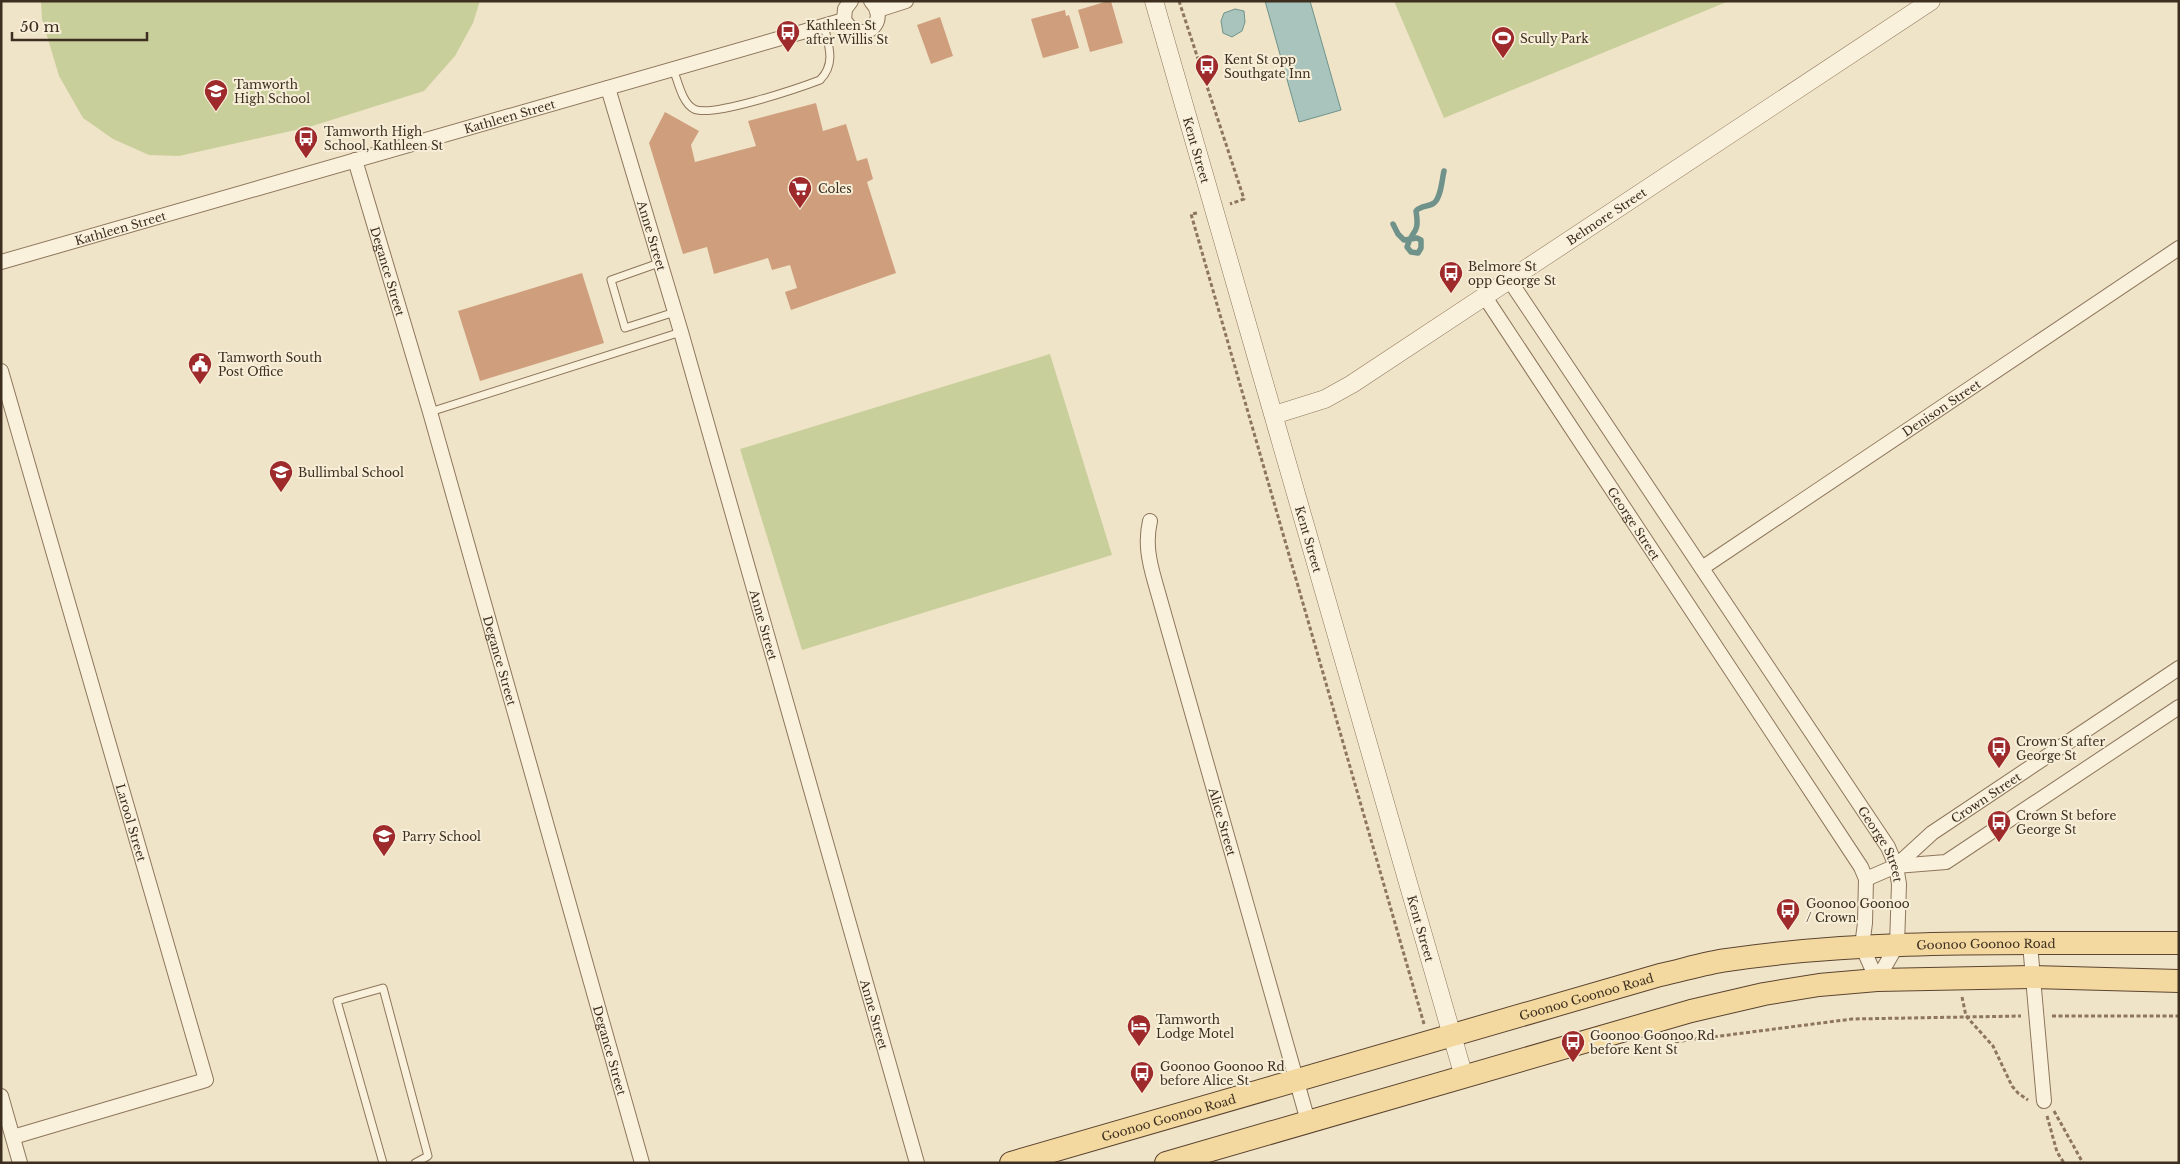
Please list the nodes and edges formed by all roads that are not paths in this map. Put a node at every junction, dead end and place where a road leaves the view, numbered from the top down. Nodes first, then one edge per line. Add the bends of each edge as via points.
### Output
1 (851, 1) edge
2 (906, 1) edge
3 (1154, 1) edge
4 (1931, 1) edge
5 (874, 5) edge
6 (844, 20) junction
7 (824, 26) junction
8 (673, 69) junction
9 (608, 88) junction
10 (355, 160) junction
11 (2179, 248) edge
12 (1, 262) edge
13 (659, 263) junction
14 (1510, 281) junction
15 (1485, 297) junction
16 (675, 312) junction
17 (681, 332) junction
18 (1, 371) edge
19 (430, 412) junction
20 (1274, 415) junction
21 (1150, 521) dead end
22 (1702, 568) junction
23 (2179, 668) edge
24 (2179, 707) edge
25 (1896, 866) junction
26 (1866, 879) junction
27 (2179, 943) edge
28 (2030, 944) junction
29 (1897, 945) junction
30 (1862, 946) junction
31 (2032, 978) junction
32 (1877, 980) junction
33 (2179, 981) edge
34 (1453, 1035) junction
35 (1464, 1077) junction
36 (1296, 1080) junction
37 (1, 1096) edge
38 (2044, 1100) road end
39 (1308, 1121) junction
40 (13, 1137) junction
41 (20, 1163) edge
42 (383, 1163) edge
43 (415, 1163) edge
44 (642, 1163) edge
45 (917, 1163) edge
46 (1011, 1163) edge
47 (1166, 1163) edge

1 - 6 street via 845,9
2 - 5 street
3 - 20 street, Kent Street
4 - 14 street, Belmore Street
5 - 6 street via 878,20 873,29 857,33
6 - 7 street, Kathleen Street
7 - 8 street, Kathleen Street
7 - 8 lane via 830,63 820,80 723,109 702,112 692,108
8 - 9 street, Kathleen Street
9 - 10 street, Kathleen Street
9 - 13 street, Anne Street
10 - 12 street, Kathleen Street
10 - 19 street, Degance Street
11 - 22 street, Denison Street
13 - 16 street, Anne Street
13 - 16 lane via 611,280 625,328
14 - 15 street, Belmore Street
14 - 22 street, George Street
15 - 20 street, Belmore Street via 1338,392
15 - 26 street, George Street via 1854,856
16 - 17 street, Anne Street
17 - 19 lane
17 - 45 street, Anne Street
18 - 40 street, Larool Street via 206,1080
19 - 44 street, Degance Street
20 - 34 street, Kent Street
21 - 36 street, Alice Street via 1147,536 1152,573
22 - 25 street, George Street via 1888,847
23 - 25 street, Crown Street via 1932,833
24 - 25 street, Crown Street via 1946,862
25 - 26 street, Crown Street
25 - 29 street, George Street via 1899,901
26 - 30 street, George Street
27 - 28 main road, Goonoo Goonoo Road
28 - 29 main road, Goonoo Goonoo Road
28 - 31 street
29 - 30 main road, Goonoo Goonoo Road
29 - 32 street, George Street
30 - 32 street
30 - 34 main road, Goonoo Goonoo Road via 1725,960 1660,975
31 - 32 main road
31 - 33 main road
31 - 38 street
32 - 35 main road via 1764,994 1665,1018
34 - 35 street, Kent Street
34 - 36 main road, Goonoo Goonoo Road
35 - 39 main road
36 - 39 street, Alice Street
36 - 46 main road, Goonoo Goonoo Road
37 - 40 street
39 - 47 main road
40 - 41 street
42 - 43 lane via 337,1001 383,988 428,1156

